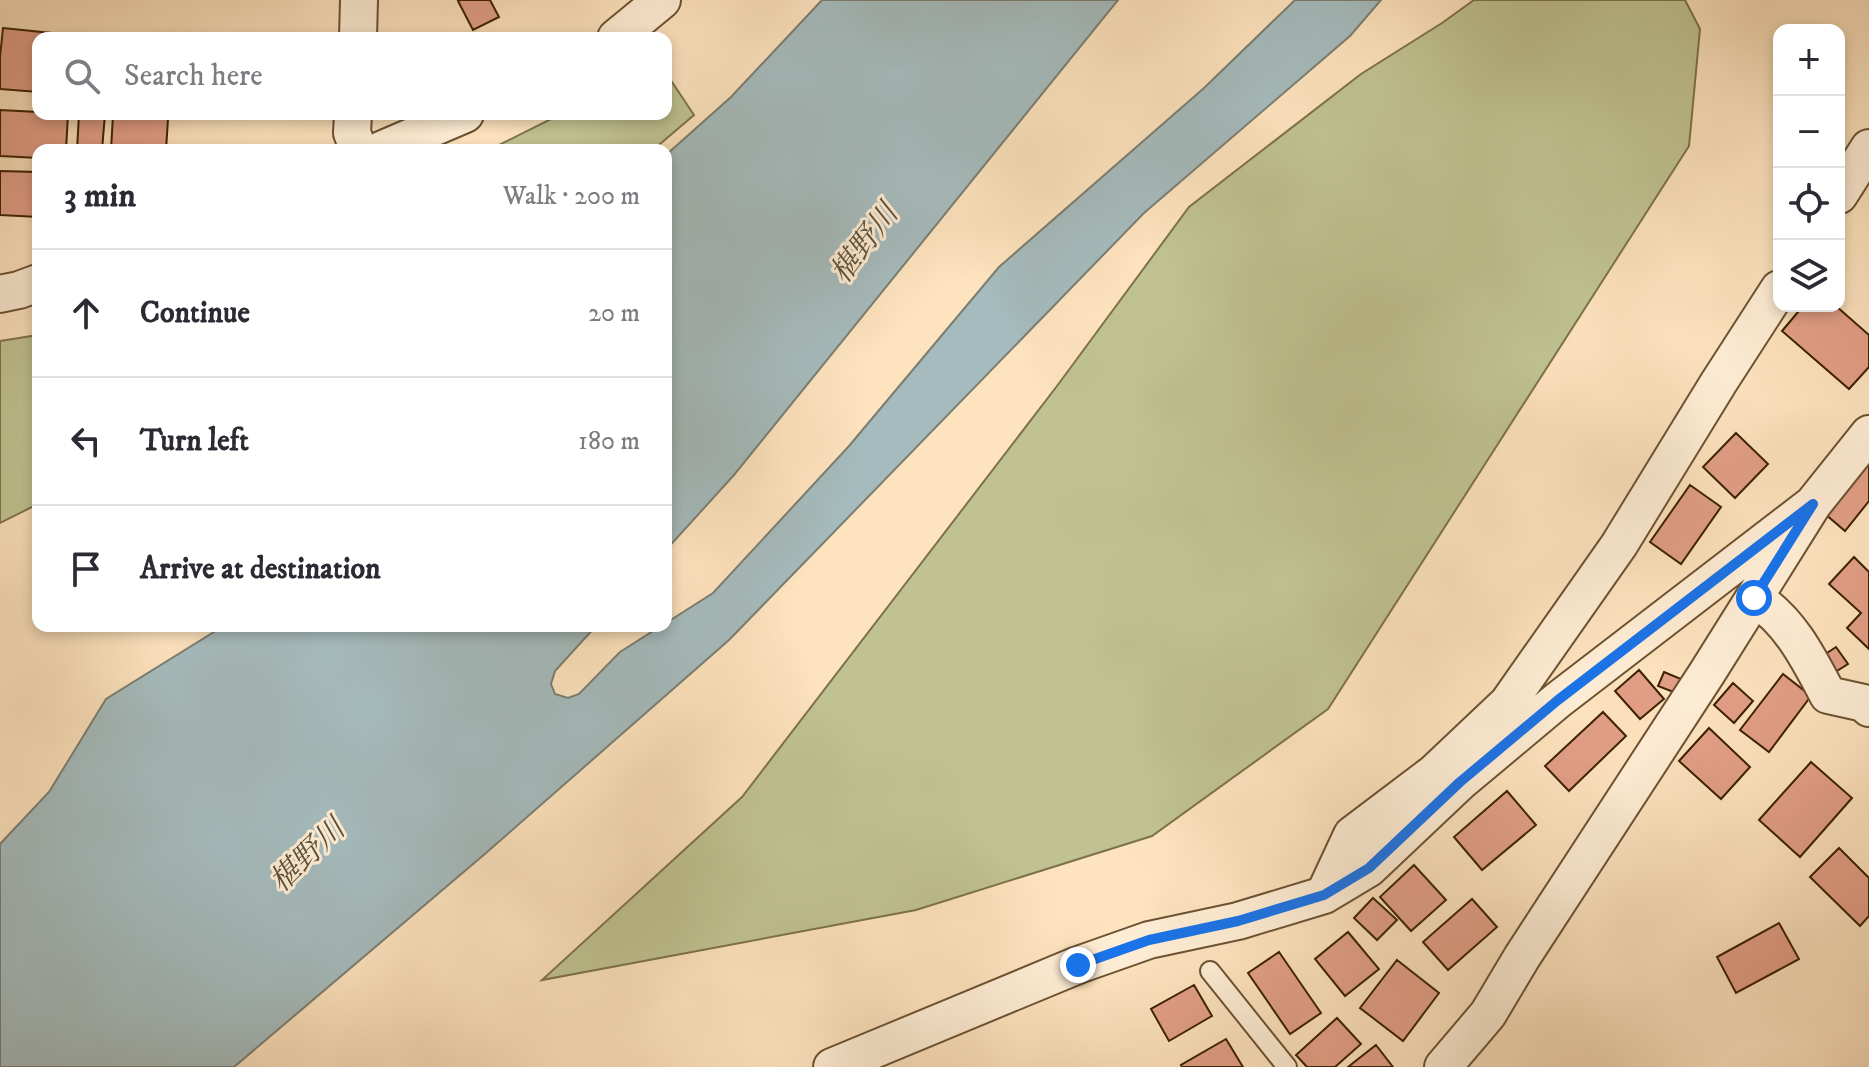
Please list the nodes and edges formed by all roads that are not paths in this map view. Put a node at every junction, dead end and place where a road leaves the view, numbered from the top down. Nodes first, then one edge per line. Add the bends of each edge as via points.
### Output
1 (359, 0) edge
2 (662, 0) edge
3 (358, 32) edge
4 (623, 32) edge
5 (353, 120) edge
6 (451, 120) edge
7 (357, 144) edge
8 (395, 144) edge
9 (1869, 148) edge
10 (1845, 186) edge
11 (32, 285) edge
12 (0, 294) edge
13 (1773, 299) edge
14 (1869, 434) edge
15 (1813, 504) junction
16 (1754, 598) junction
17 (1869, 708) edge
18 (1324, 895) junction
19 (1210, 971) dead end
20 (832, 1067) edge
21 (1287, 1067) edge
22 (1443, 1067) edge

1 - 3 street
2 - 4 street
5 - 7 street
6 - 8 street
9 - 10 street
11 - 12 street
13 - 18 street via 1619,545 1508,703 1434,773 1352,835
14 - 15 street
15 - 16 street
15 - 18 street via 1558,700 1369,868
16 - 17 street via 1781,619 1828,695
16 - 22 street via 1488,1014
18 - 20 street via 1149,940
19 - 21 lane

